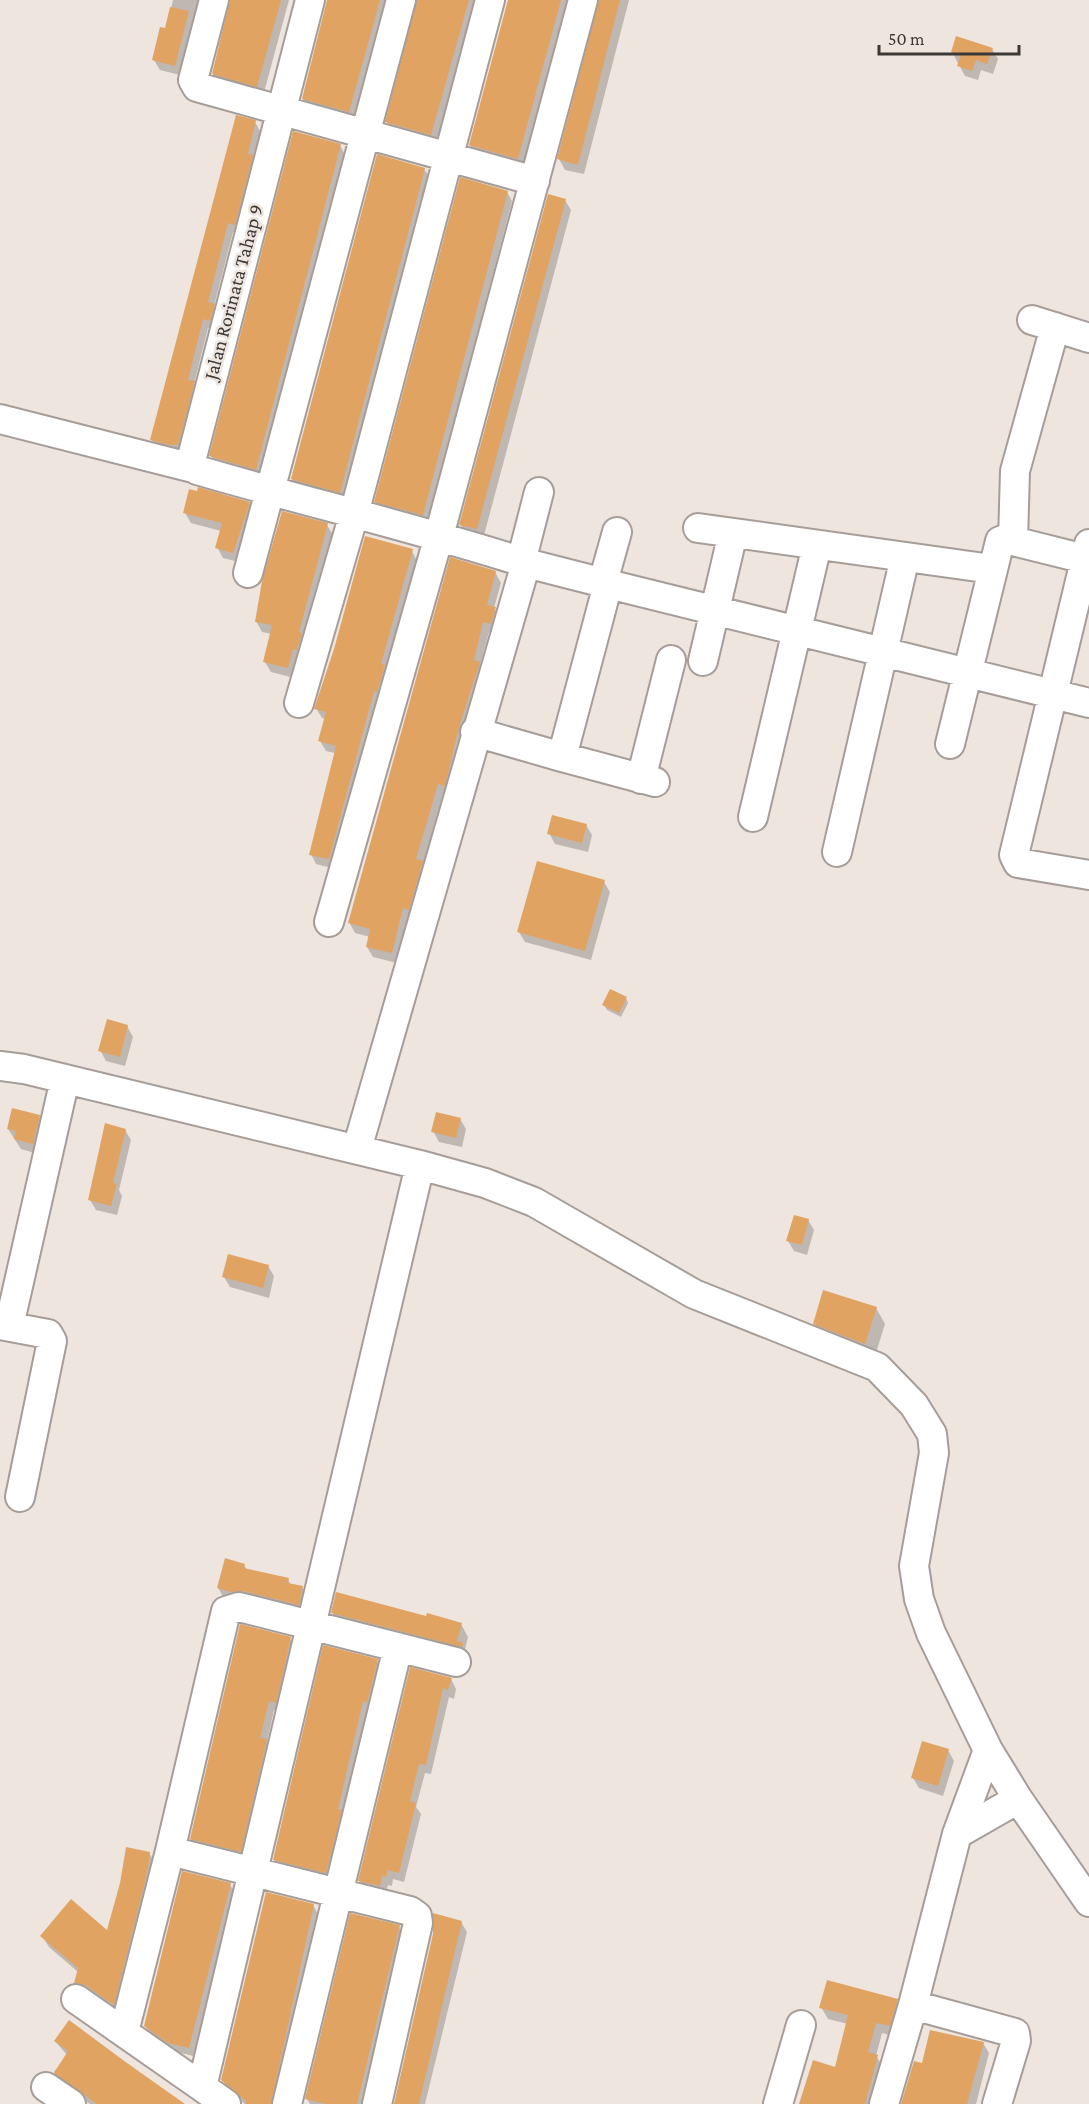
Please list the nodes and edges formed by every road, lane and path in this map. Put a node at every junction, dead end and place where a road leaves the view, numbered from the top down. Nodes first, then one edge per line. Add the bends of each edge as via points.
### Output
1 (214, 0) edge
2 (310, 0) edge
3 (401, 0) edge
4 (490, 0) edge
5 (583, 0) edge
6 (281, 110) junction
7 (364, 134) junction
8 (446, 156) junction
9 (535, 181) junction
10 (1089, 338) edge
11 (0, 420) edge
12 (195, 469) junction
13 (271, 492) junction
14 (539, 492) dead end
15 (354, 514) junction
16 (698, 528) dead end
17 (616, 532) dead end
18 (733, 533) junction
19 (439, 536) junction
20 (1013, 541) junction
21 (817, 544) junction
22 (1087, 552) edge
23 (905, 557) junction
24 (523, 562) junction
25 (992, 569) junction
26 (248, 573) dead end
27 (605, 583) junction
28 (715, 610) junction
29 (797, 631) junction
30 (882, 652) junction
31 (671, 660) dead end
32 (703, 661) dead end
33 (967, 674) junction
34 (1052, 694) junction
35 (299, 703) dead end
36 (1089, 703) edge
37 (475, 732) junction
38 (950, 744) dead end
39 (562, 758) junction
40 (753, 817) dead end
41 (837, 852) dead end
42 (1089, 875) edge
43 (329, 922) dead end
44 (0, 1066) edge
45 (65, 1079) junction
46 (357, 1149) junction
47 (420, 1165) junction
48 (5, 1326) edge
49 (20, 1497) dead end
50 (311, 1626) junction
51 (398, 1647) junction
52 (456, 1662) dead end
53 (988, 1750) junction
54 (1018, 1799) junction
55 (957, 1834) junction
56 (170, 1851) junction
57 (254, 1873) junction
58 (339, 1892) junction
59 (1089, 1902) edge
60 (76, 1999) dead end
61 (914, 2005) junction
62 (801, 2025) dead end
63 (124, 2032) junction
64 (46, 2087) dead end
65 (202, 2087) junction
66 (71, 2104) edge
67 (226, 2104) edge
68 (287, 2104) edge
69 (377, 2104) edge
70 (778, 2104) edge
71 (884, 2104) edge
72 (997, 2104) edge

1 - 6 street via 194,85
2 - 6 street, Jalan Rorinata Tahap 9
3 - 7 street
4 - 8 street
5 - 9 street
6 - 7 street
6 - 12 street, Jalan Rorinata Tahap 9 via 190,459
7 - 8 street
7 - 13 street
8 - 9 street
8 - 15 street
9 - 19 street
10 - 20 street via 1044,323 1015,471
11 - 12 street
12 - 13 street
13 - 15 street
13 - 26 street
14 - 24 street
15 - 19 street
15 - 35 street
16 - 18 street
17 - 27 street
18 - 21 street
18 - 28 street
19 - 24 street
19 - 43 street
20 - 22 street
20 - 25 street via 1000,541
21 - 23 street
21 - 29 street
22 - 34 street
23 - 25 street
23 - 30 street
24 - 27 street
24 - 37 street
25 - 33 street
27 - 28 street
27 - 39 street
28 - 29 street
28 - 32 street
29 - 30 street
29 - 40 street
30 - 33 street
30 - 41 street
31 - 39 street via 648,781
33 - 34 street
33 - 38 street
34 - 36 street
34 - 42 street via 1015,860
37 - 39 street
37 - 46 street
44 - 45 street
45 - 46 street
45 - 48 street
46 - 47 street
47 - 50 street
47 - 53 street via 534,1202 694,1294 877,1367 885,1375 914,1405 932,1434 934,1453 914,1566 919,1599 931,1633
48 - 49 street via 48,1334 52,1341
50 - 51 street
50 - 56 street via 239,1606 226,1611
50 - 57 street
51 - 52 street
51 - 58 street
53 - 54 street
53 - 55 street
54 - 55 street
54 - 59 street
55 - 61 street
56 - 57 street
56 - 63 street
57 - 58 street
57 - 65 street
58 - 68 street
58 - 69 street via 417,1916
60 - 63 street
61 - 71 street
61 - 72 street via 1014,2033 1016,2041
62 - 70 street
63 - 65 street
64 - 66 street
65 - 67 street

